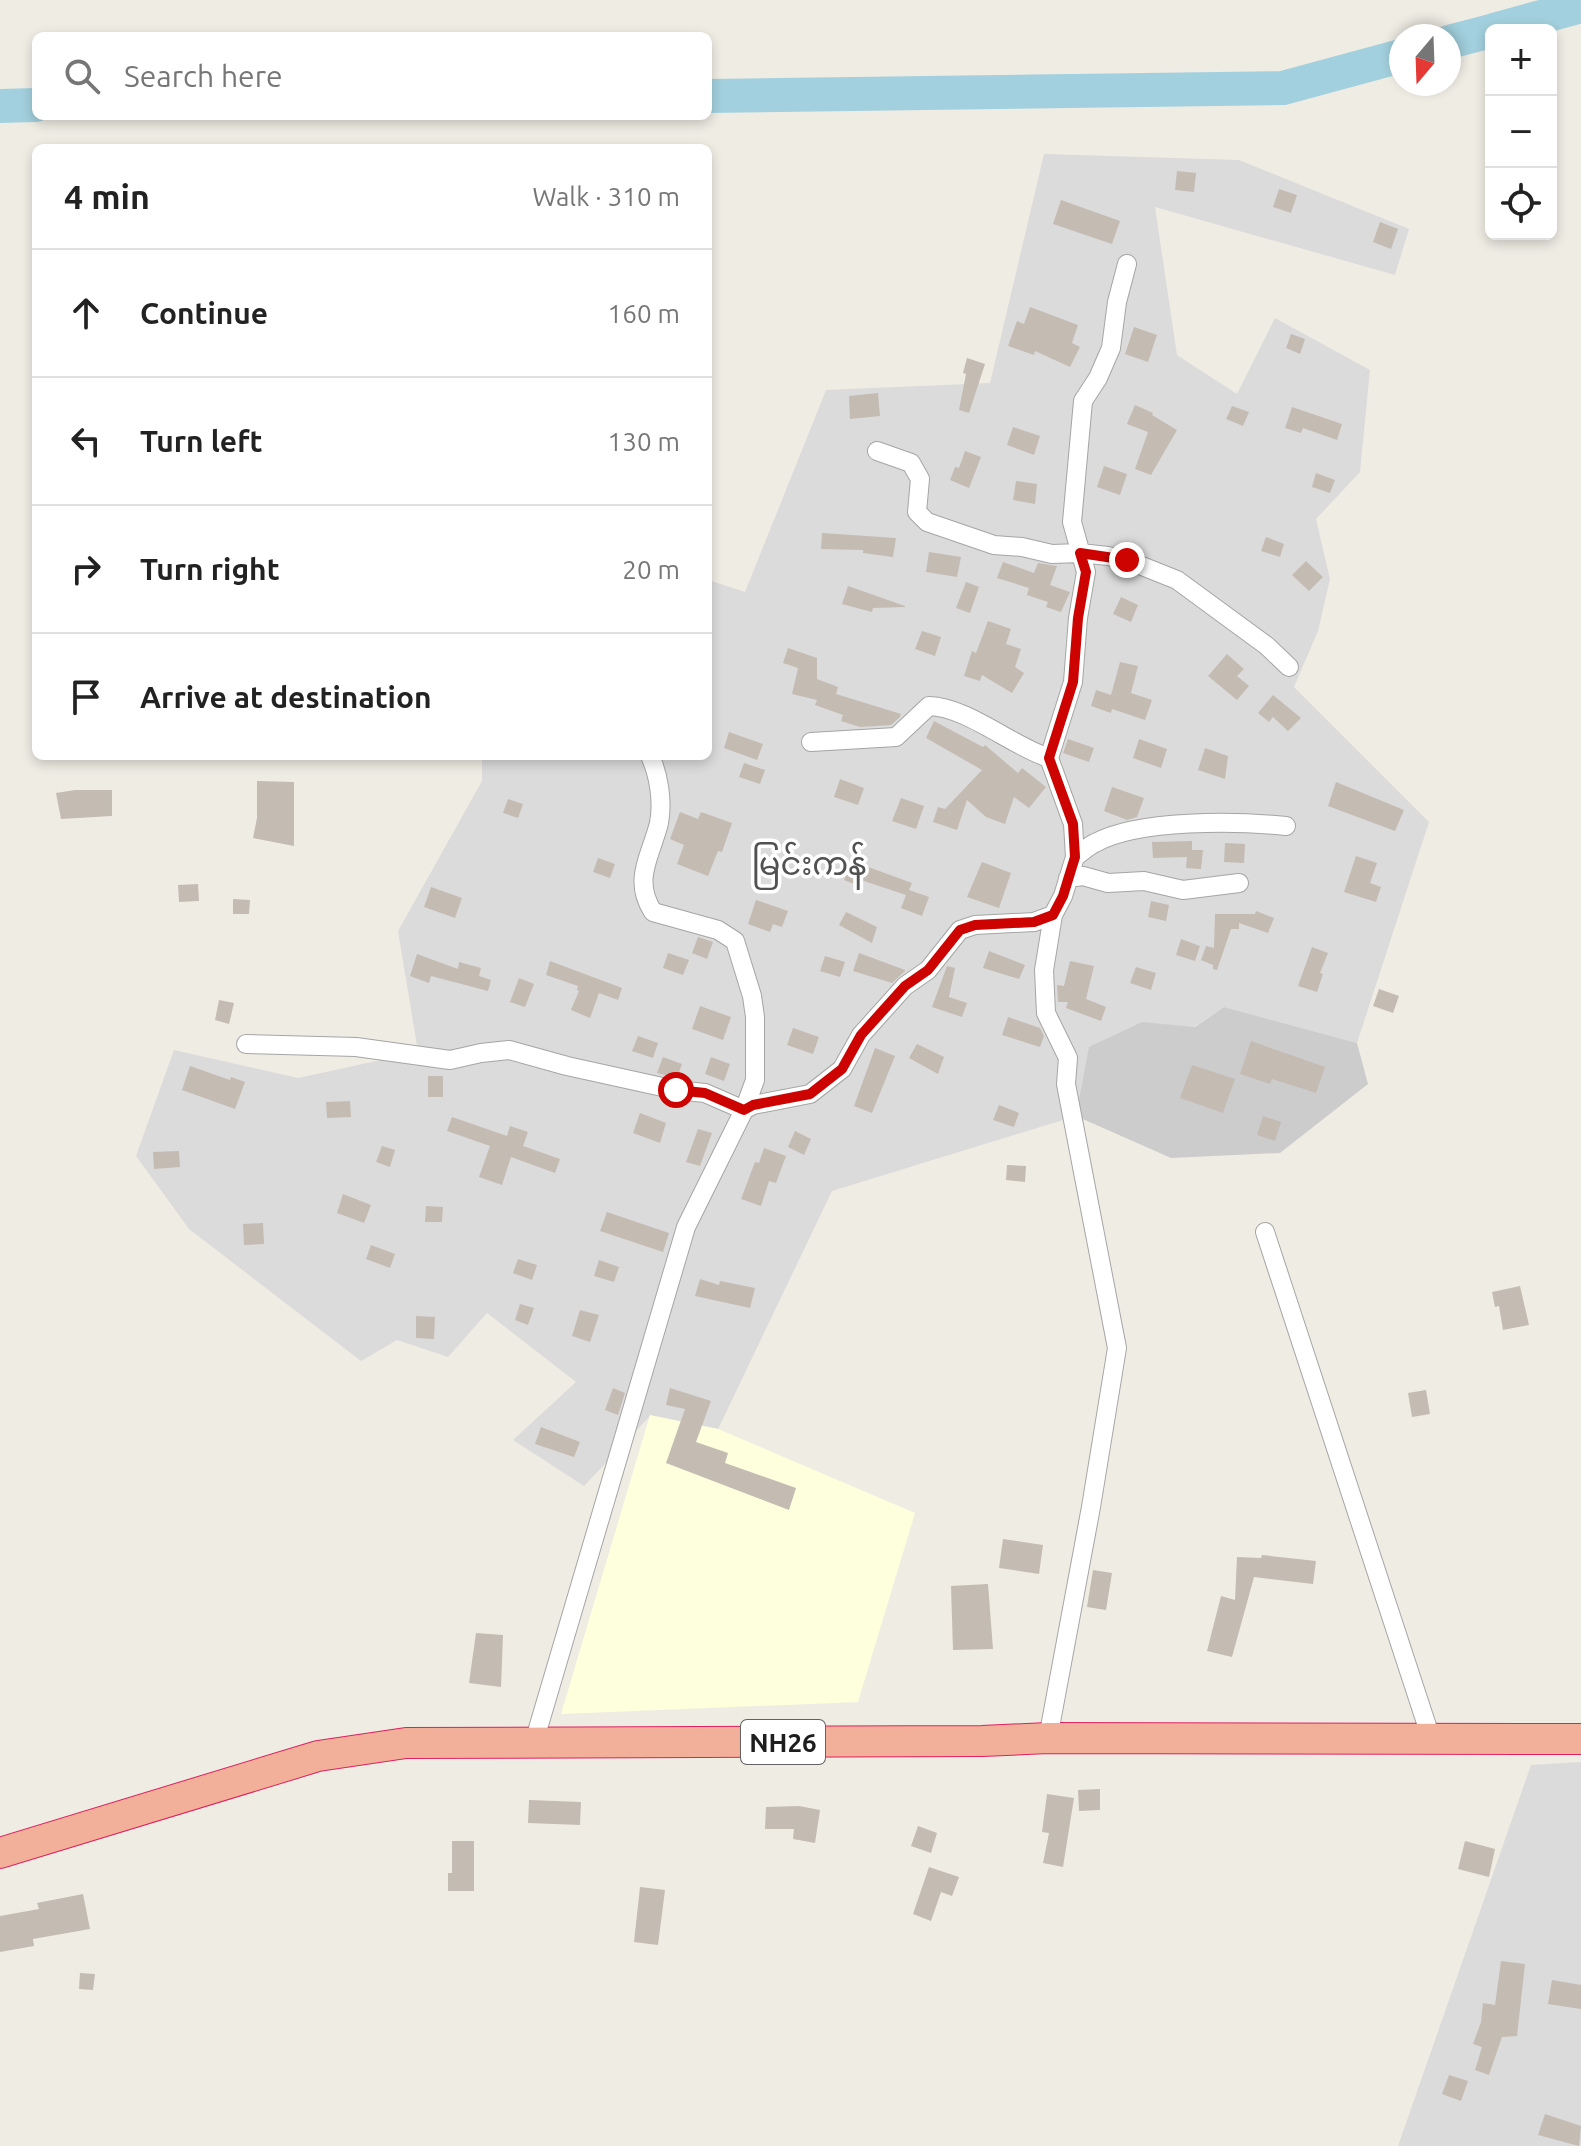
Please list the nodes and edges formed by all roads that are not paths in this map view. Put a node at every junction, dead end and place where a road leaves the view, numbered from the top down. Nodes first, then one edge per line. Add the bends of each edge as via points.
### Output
1 (1127, 264) dead end
2 (877, 451) dead end
3 (1080, 553) junction
4 (1289, 667) dead end
5 (811, 742) dead end
6 (1049, 758) junction
7 (652, 760) edge
8 (1286, 826) dead end
9 (1075, 857) junction
10 (1068, 878) junction
11 (1239, 883) dead end
12 (1053, 915) junction
13 (246, 1044) dead end
14 (744, 1110) junction
15 (1265, 1232) dead end
16 (1048, 1738) junction
17 (1431, 1738) junction
18 (1581, 1739) edge
19 (534, 1742) junction
20 (0, 1853) edge

1 - 3 street via 1111,348 1083,401 1072,522
2 - 3 street via 911,463 920,479 917,512 927,522 994,545
3 - 4 street via 1127,560 1177,580
3 - 6 street via 1086,572 1073,682
5 - 6 street via 896,737 929,706 945,706
6 - 9 street via 1073,824
7 - 14 street via 658,775 659,821 643,871 644,897 653,912 718,930 735,941 755,1017 755,1080
8 - 9 street via 1145,828 1095,843
9 - 10 street
10 - 11 street via 1144,881 1183,890
10 - 12 street
12 - 14 street via 960,930 928,970 905,986 861,1035 842,1069 810,1094
12 - 16 street via 1044,970 1046,1013 1068,1058 1066,1084 1117,1348
13 - 14 street via 356,1047 450,1060 509,1050 705,1093
14 - 19 street via 686,1227
15 - 17 street
16 - 17 highway, NH26
16 - 19 highway, NH26
17 - 18 highway, NH26
19 - 20 highway, NH26 via 406,1743 318,1756

